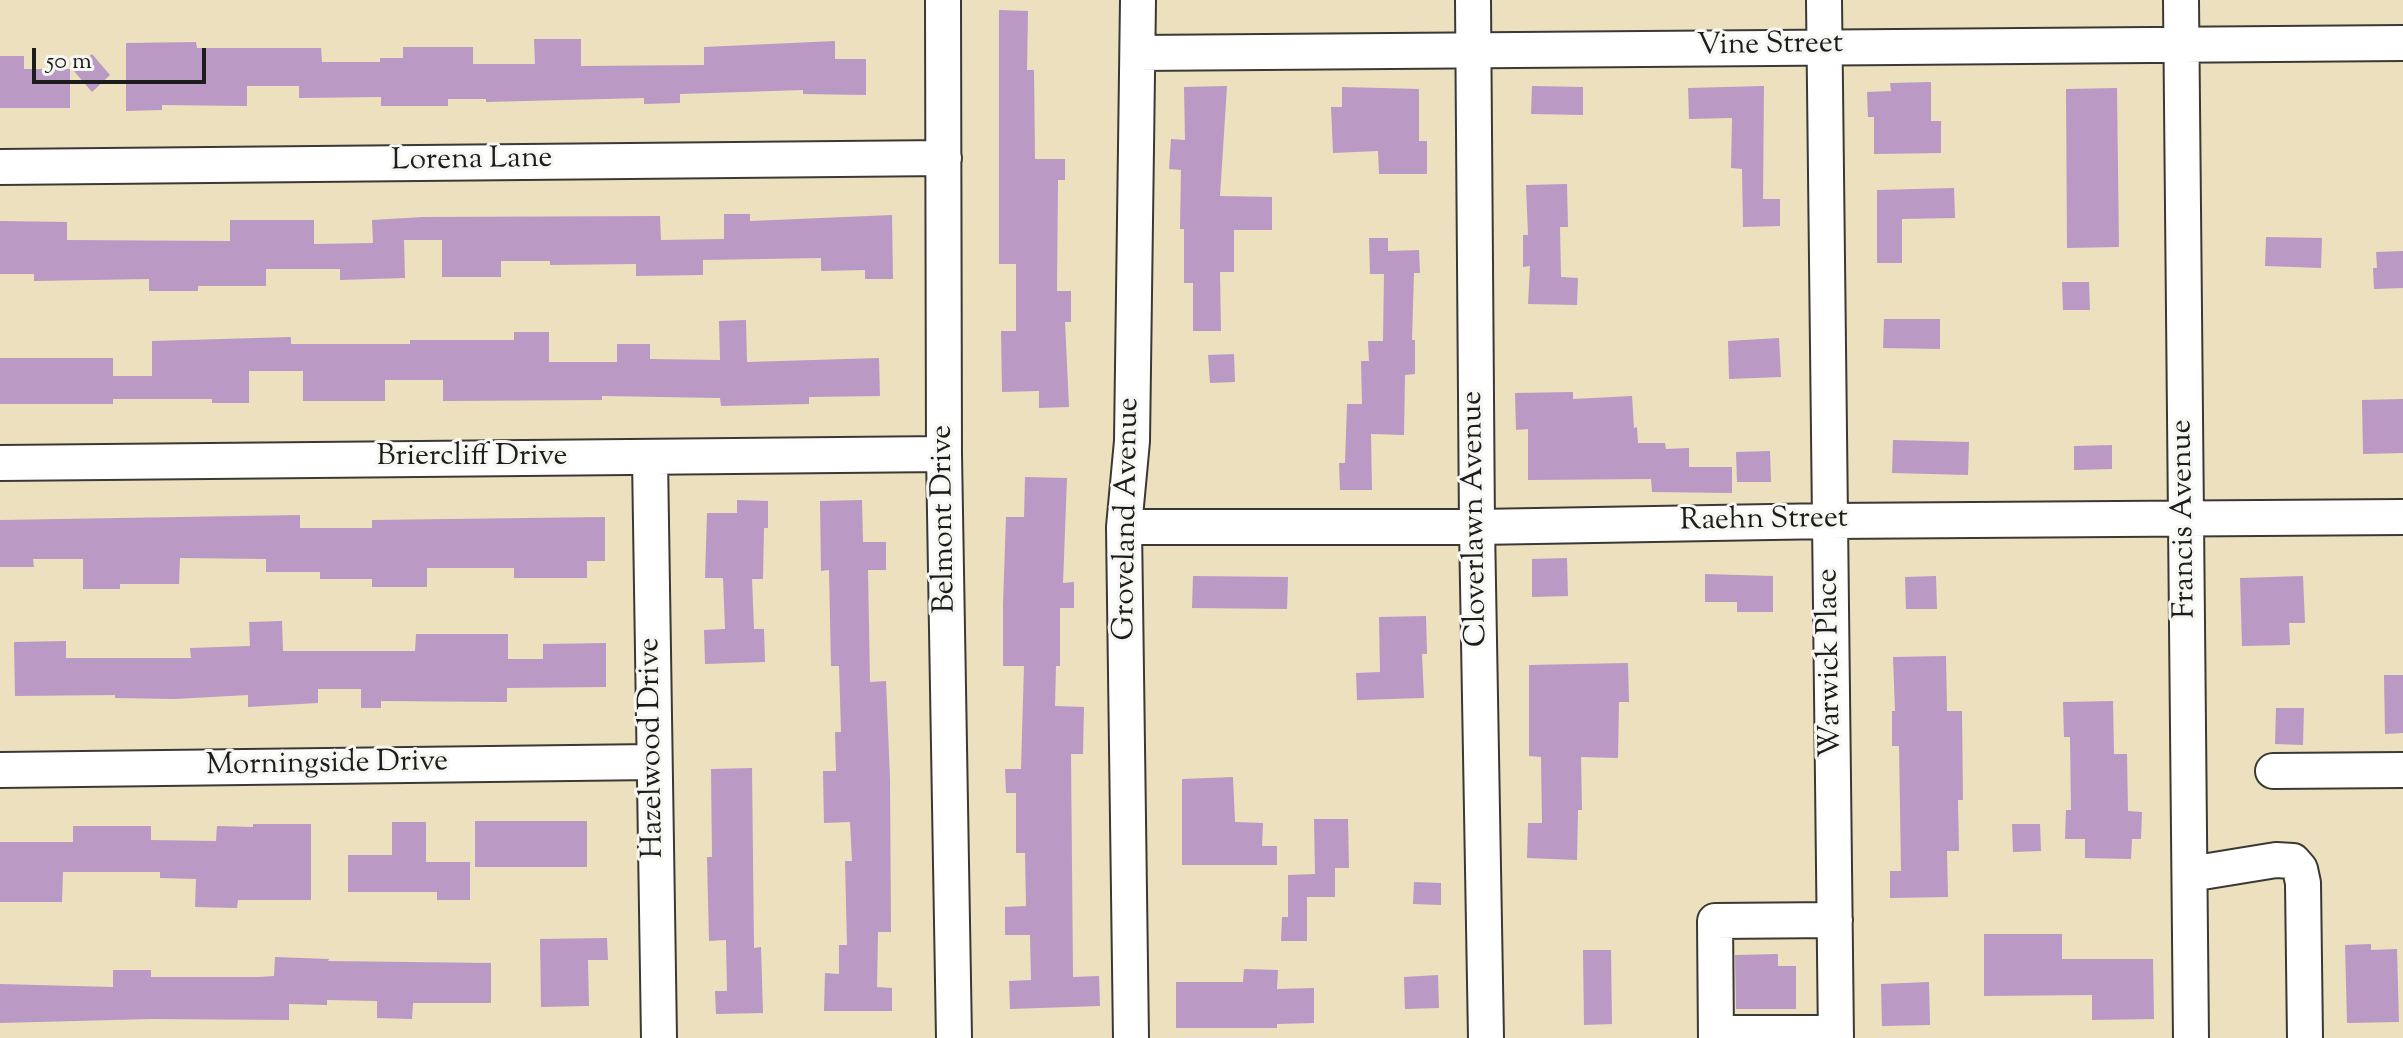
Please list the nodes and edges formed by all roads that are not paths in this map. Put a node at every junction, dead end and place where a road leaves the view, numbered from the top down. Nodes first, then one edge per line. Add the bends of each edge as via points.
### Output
1 (943, 0) edge
2 (1138, 0) edge
3 (1473, 0) edge
4 (1824, 0) edge
5 (2181, 0) edge
6 (2182, 43) junction
7 (2403, 43) edge
8 (1824, 46) junction
9 (1473, 50) junction
10 (1138, 53) junction
11 (944, 158) junction
12 (0, 167) edge
13 (944, 454) junction
14 (650, 458) junction
15 (0, 463) edge
16 (2403, 517) edge
17 (2186, 519) junction
18 (1830, 521) junction
19 (1124, 527) junction
20 (1477, 527) junction
21 (653, 762) junction
22 (0, 770) edge
23 (2403, 770) edge
24 (2273, 771) dead end
25 (2190, 874) junction
26 (1835, 920) junction
27 (1836, 1035) edge
28 (1716, 1036) edge
29 (659, 1038) edge
30 (954, 1038) edge
31 (1131, 1038) edge
32 (1486, 1038) edge
33 (2191, 1038) edge
34 (2305, 1038) edge

1 - 11 street, Belmont Drive
2 - 10 street, Groveland Avenue
3 - 9 street, Cloverlawn Avenue
4 - 8 street, Warwick Place
5 - 6 street, Francis Avenue
6 - 7 street, Vine Street
6 - 8 street, Vine Street
6 - 17 street, Francis Avenue
8 - 9 street, Vine Street
8 - 18 street, Warwick Place
9 - 10 street, Vine Street
9 - 20 street, Cloverlawn Avenue
10 - 19 street, Groveland Avenue via 1132,441
11 - 12 street, Lorena Lane
11 - 13 street, Belmont Drive
13 - 14 street, Briercliff Drive
13 - 30 street, Belmont Drive
14 - 15 street, Briercliff Drive
14 - 21 street, Hazelwood Drive
16 - 17 street, Raehn Street
17 - 18 street, Raehn Street
17 - 25 street, Francis Avenue
18 - 20 street, Raehn Street
18 - 26 street, Warwick Place
19 - 20 street, Raehn Street
19 - 31 street, Groveland Avenue
20 - 32 street, Cloverlawn Avenue
21 - 22 street, Morningside Drive
21 - 29 street, Hazelwood Drive
23 - 24 street
25 - 33 street, Francis Avenue
25 - 34 street via 2276,860 2293,861 2300,869
26 - 27 street, Warwick Place
26 - 28 street via 1715,921
27 - 28 street

